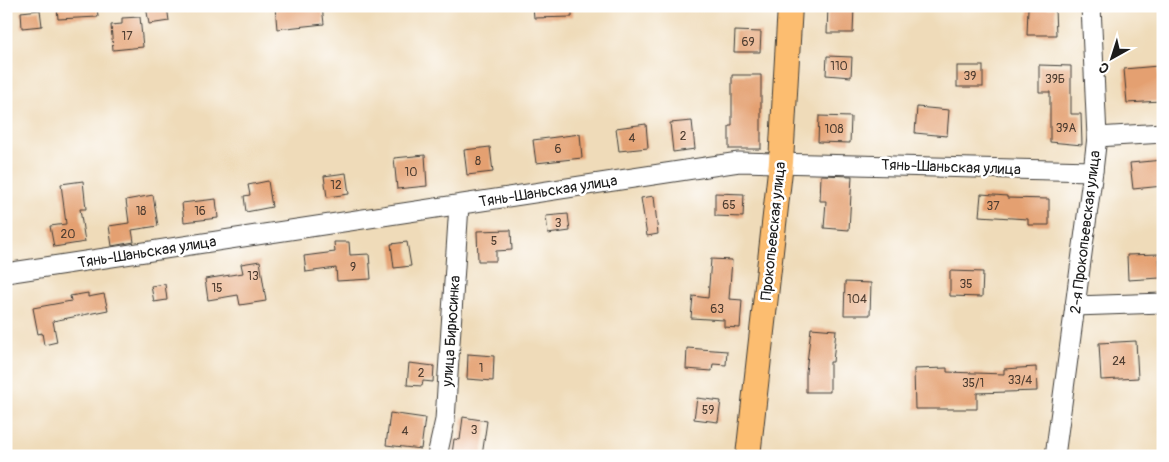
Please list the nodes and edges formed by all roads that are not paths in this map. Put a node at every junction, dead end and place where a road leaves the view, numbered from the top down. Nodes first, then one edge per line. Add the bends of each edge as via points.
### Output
1 (790, 6) edge
2 (1091, 6) edge
3 (1163, 133) edge
4 (1097, 137) junction
5 (781, 162) junction
6 (1094, 171) junction
7 (459, 205) junction
8 (6, 273) edge
9 (1163, 303) edge
10 (1075, 306) junction
11 (437, 456) edge
12 (748, 456) edge
13 (1055, 456) edge

1 - 5 main road, Прокопьевская улица
2 - 4 street, 2-я Прокопьевская улица
3 - 4 street
4 - 6 street, 2-я Прокопьевская улица
5 - 6 street, Тянь-Шаньская улица
5 - 7 street, Тянь-Шаньская улица via 739,162
5 - 12 main road, Прокопьевская улица
6 - 10 street, 2-я Прокопьевская улица
7 - 8 street, Тянь-Шаньская улица
7 - 11 street, улица Бирюсинка via 445,420
9 - 10 street
10 - 13 street, 2-я Прокопьевская улица

